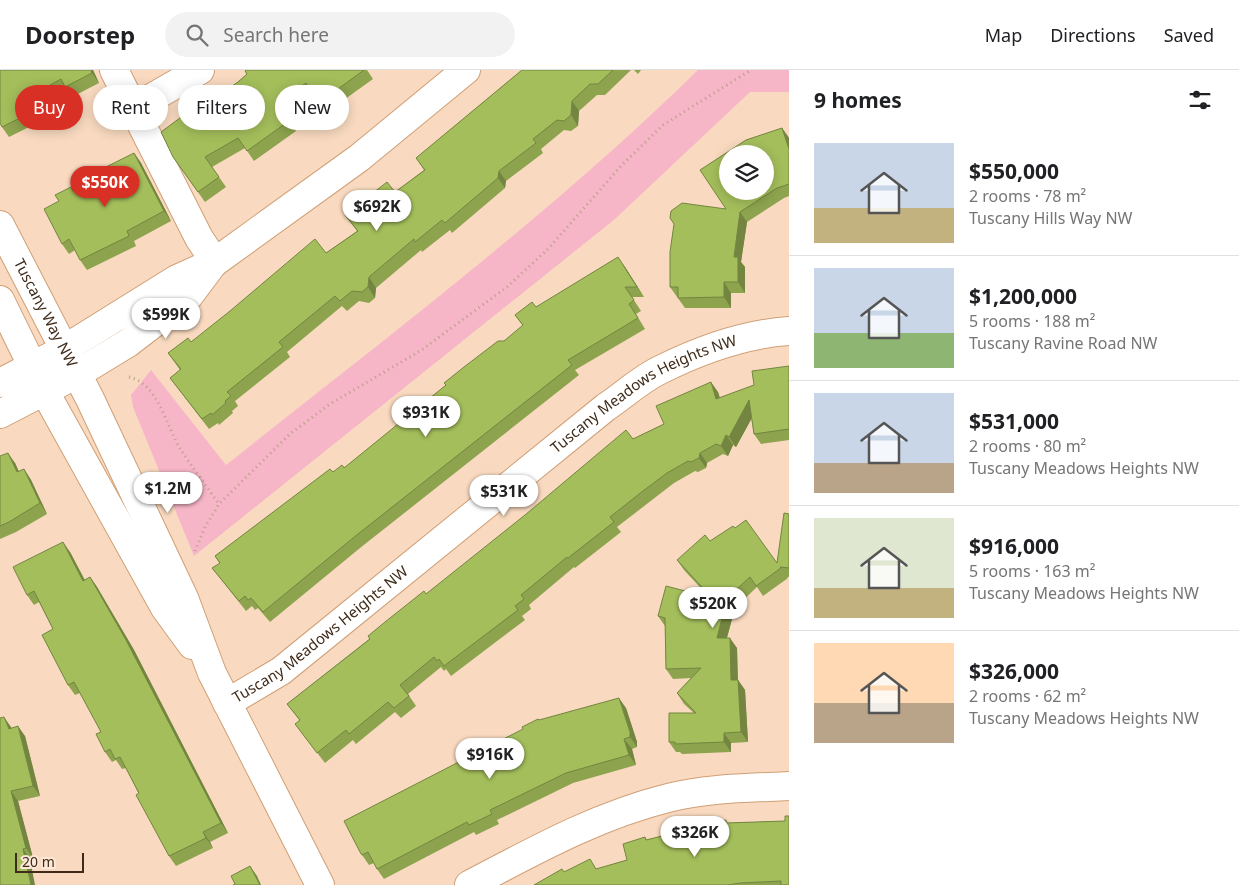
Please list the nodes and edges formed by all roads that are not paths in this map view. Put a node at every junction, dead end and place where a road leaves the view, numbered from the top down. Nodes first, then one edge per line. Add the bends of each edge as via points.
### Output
1 (114, 70) edge
2 (200, 70) edge
3 (466, 70) edge
4 (122, 85) edge
5 (168, 88) edge
6 (145, 130) edge
7 (0, 225) edge
8 (215, 262) junction
9 (0, 300) edge
10 (789, 330) edge
11 (63, 350) junction
12 (33, 366) junction
13 (77, 374) junction
14 (0, 383) edge
15 (45, 392) junction
16 (0, 414) edge
17 (212, 673) junction
18 (227, 703) junction
19 (789, 786) edge
20 (320, 885) edge
21 (469, 885) edge

1 - 4 street
2 - 5 street
3 - 8 street via 359,158
6 - 8 street via 199,238
7 - 11 street, Tuscany Way NW
8 - 11 street via 177,279
8 - 13 street via 188,297 128,343
9 - 12 street
10 - 18 street, Tuscany Meadows Heights NW via 762,333 724,344 659,371 606,407 281,671
11 - 12 street
11 - 13 street, Tuscany Way NW
12 - 14 street
12 - 15 street
13 - 15 street
13 - 17 street, Tuscany Way NW via 184,598
15 - 16 street
15 - 17 street via 165,608
17 - 18 street
18 - 20 street
19 - 21 street via 715,790 670,797 628,809 580,827

